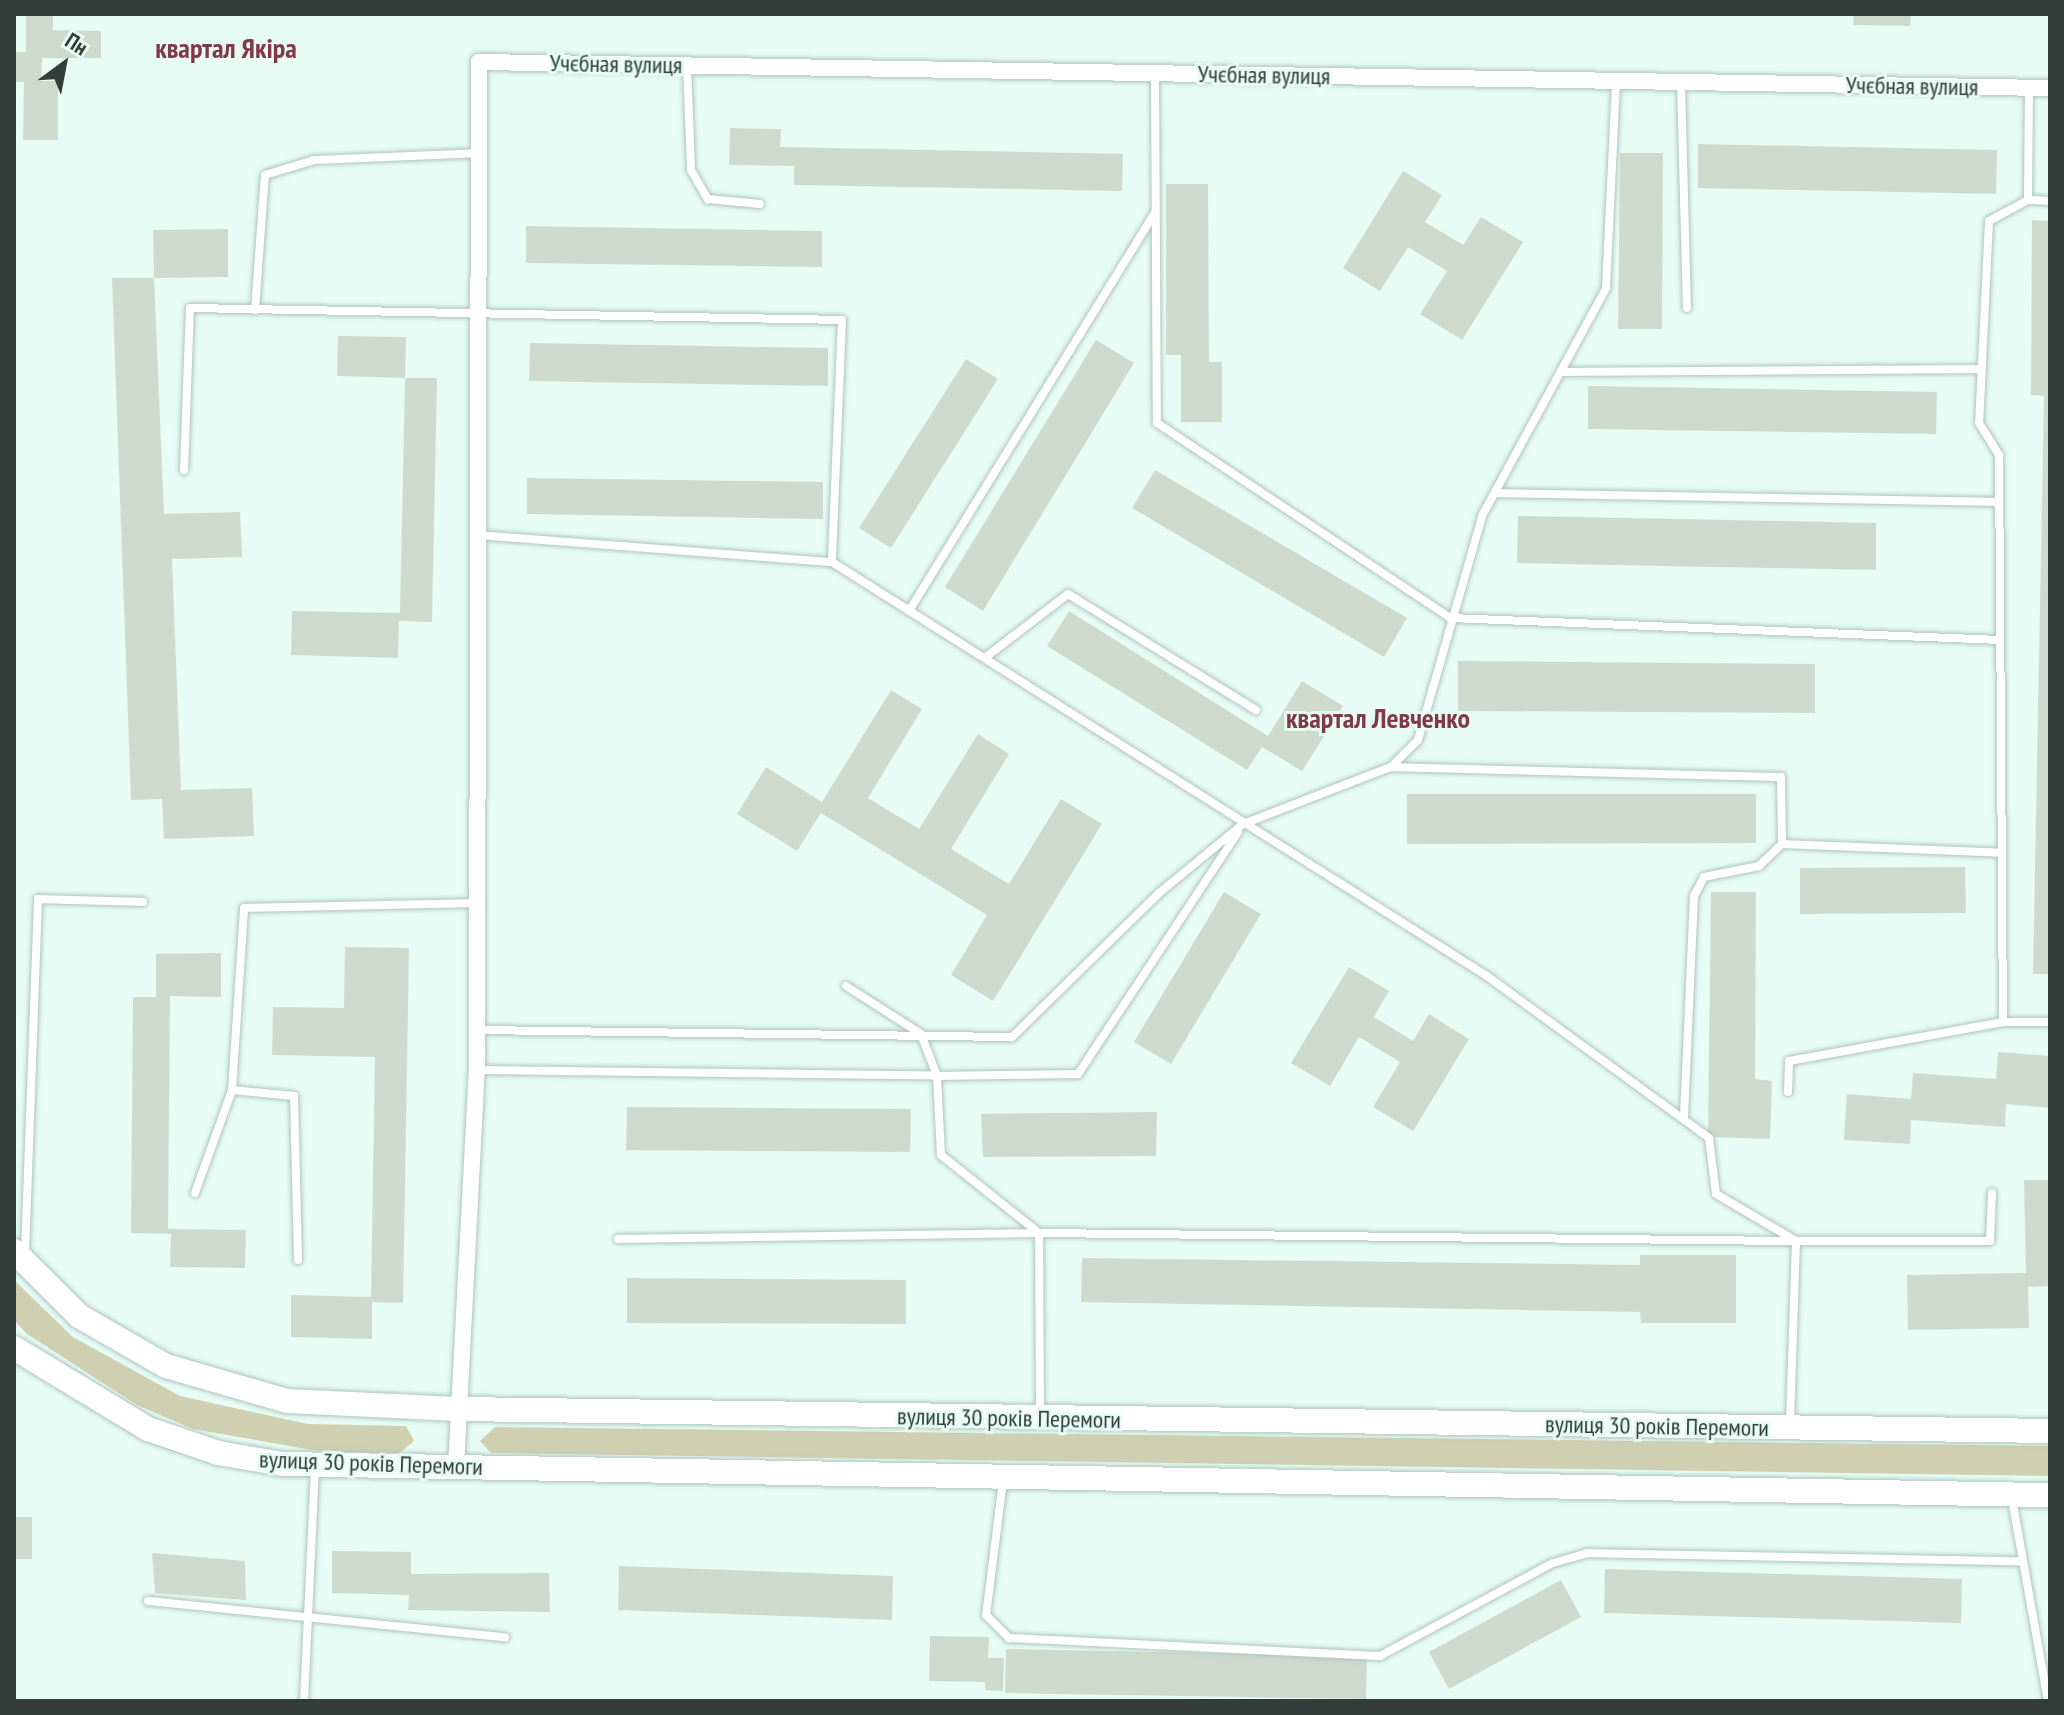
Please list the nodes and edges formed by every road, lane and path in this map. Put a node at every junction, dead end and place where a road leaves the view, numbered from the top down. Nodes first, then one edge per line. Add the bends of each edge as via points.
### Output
1 (687, 65) junction
2 (1155, 73) junction
3 (1616, 81) junction
4 (1681, 82) junction
5 (2029, 88) junction
6 (2050, 88) edge
7 (478, 153) junction
8 (2028, 200) junction
9 (2050, 201) edge
10 (760, 204) dead end
11 (1155, 211) junction
12 (1687, 308) dead end
13 (255, 310) junction
14 (478, 318) junction
15 (1982, 369) junction
16 (1561, 372) junction
17 (184, 470) dead end
18 (1495, 493) junction
19 (1999, 502) junction
20 (477, 535) junction
21 (832, 562) junction
22 (909, 611) junction
23 (1450, 618) junction
24 (2000, 640) junction
25 (986, 657) junction
26 (1256, 710) dead end
27 (1391, 767) junction
28 (1243, 824) junction
29 (1782, 844) junction
30 (2002, 853) junction
31 (143, 902) dead end
32 (476, 903) junction
33 (846, 986) dead end
34 (2003, 1022) junction
35 (2050, 1022) edge
36 (475, 1030) junction
37 (921, 1034) junction
38 (477, 1070) junction
39 (937, 1076) junction
40 (232, 1090) junction
41 (1788, 1092) dead end
42 (1684, 1116) junction
43 (195, 1193) dead end
44 (1992, 1193) dead end
45 (1039, 1233) junction
46 (618, 1239) dead end
47 (1796, 1241) junction
48 (20, 1259) edge
49 (298, 1260) dead end
50 (14, 1348) edge
51 (458, 1409) junction
52 (1040, 1419) junction
53 (1790, 1427) junction
54 (2050, 1431) edge
55 (315, 1464) junction
56 (456, 1467) junction
57 (1004, 1476) junction
58 (2011, 1494) junction
59 (2050, 1495) edge
60 (2023, 1561) junction
61 (148, 1601) dead end
62 (313, 1616) junction
63 (505, 1637) dead end
64 (304, 1701) edge
65 (2048, 1701) edge

1 - 2 street, Учєбная вулиця
1 - 7 street, Учєбная вулиця via 479,62
1 - 10 lane via 691,170 708,199
2 - 3 street, Учєбная вулиця
2 - 11 lane
3 - 4 street, Учєбная вулиця
3 - 16 lane via 1606,288
4 - 5 street, Учєбная вулиця
4 - 12 lane
5 - 6 street, Учєбная вулиця
5 - 8 lane
7 - 13 lane via 314,160 265,175
7 - 14 street
8 - 9 lane
8 - 15 lane via 1989,221
11 - 22 lane
11 - 23 lane via 1157,423
13 - 14 lane
13 - 17 lane via 190,308
14 - 20 street
14 - 21 lane via 842,320
15 - 16 lane
15 - 19 lane via 1979,423 1999,455
16 - 18 lane
18 - 19 lane
18 - 23 lane
19 - 24 lane
20 - 21 lane
20 - 32 street
21 - 22 lane
22 - 25 lane
23 - 24 lane
23 - 27 lane via 1418,740
24 - 30 lane
25 - 26 lane via 1068,594
25 - 28 lane
27 - 28 lane
27 - 29 lane via 1781,777
28 - 37 lane via 1159,893 1012,1037
28 - 39 lane via 1078,1074
28 - 42 lane via 1487,976
29 - 30 lane
29 - 42 lane via 1759,866 1704,877 1694,896
30 - 34 lane
31 - 48 lane via 38,899
32 - 36 street
32 - 40 lane via 244,908
33 - 37 lane
34 - 35 lane
34 - 41 lane via 1789,1061
36 - 37 lane
36 - 38 street
37 - 39 lane
38 - 39 lane
38 - 51 street
39 - 45 lane via 941,1155
40 - 43 lane
40 - 49 lane via 294,1096
42 - 47 lane via 1709,1138 1716,1194
44 - 47 lane via 1990,1241
45 - 46 lane
45 - 47 lane
45 - 52 lane
47 - 53 lane
48 - 51 street, вулиця 30 років Перемоги via 79,1316 166,1366 224,1388 287,1401
50 - 55 street, вулиця 30 років Перемоги via 148,1429 218,1453
51 - 52 street, вулиця 30 років Перемоги
51 - 56 street
52 - 53 street, вулиця 30 років Перемоги
53 - 54 street, вулиця 30 років Перемоги
55 - 56 street, вулиця 30 років Перемоги
55 - 62 lane
56 - 57 street, вулиця 30 років Перемоги
57 - 58 street, вулиця 30 років Перемоги
57 - 60 lane via 986,1615 1009,1638 1380,1656 1553,1563 1587,1553
58 - 59 street, вулиця 30 років Перемоги
58 - 60 lane
60 - 65 lane
61 - 62 lane
62 - 63 lane
62 - 64 lane

